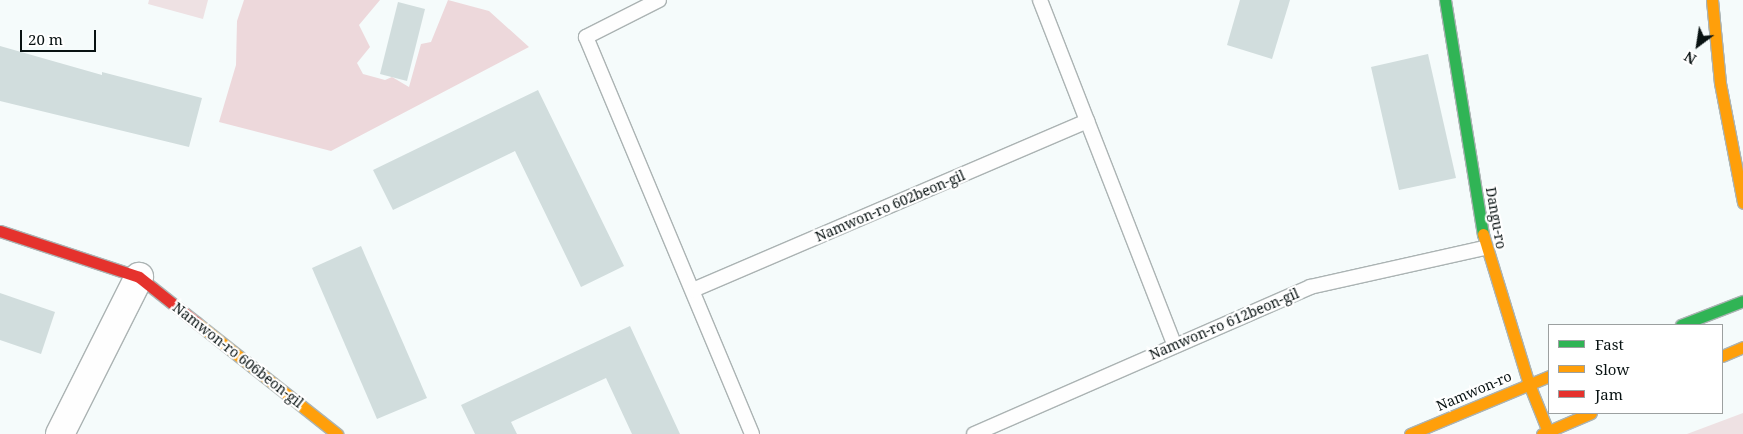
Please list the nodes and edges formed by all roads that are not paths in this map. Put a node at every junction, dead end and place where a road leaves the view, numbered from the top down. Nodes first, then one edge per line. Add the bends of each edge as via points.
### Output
1 (659, 0) edge
2 (1040, 0) edge
3 (1445, 0) edge
4 (1712, 0) edge
5 (1087, 121) junction
6 (1743, 203) edge
7 (0, 231) edge
8 (1485, 248) junction
9 (139, 277) junction
10 (693, 290) junction
11 (1743, 301) edge
12 (1684, 324) edge
13 (1175, 346) junction
14 (1743, 347) edge
15 (1723, 356) edge
16 (1548, 376) edge
17 (1529, 384) junction
18 (1589, 414) edge
19 (1546, 433) edge
20 (60, 434) edge
21 (337, 434) edge
22 (752, 434) edge
23 (974, 434) edge
24 (1410, 434) edge

1 - 10 lane via 586,38
2 - 5 lane
3 - 8 street, Dangu-ro
4 - 6 street via 1720,82
5 - 10 lane, Namwon-ro 602beon-gil
5 - 13 lane
7 - 9 street, Namwon-ro 606beon-gil
8 - 13 lane, Namwon-ro 612beon-gil via 1310,287
8 - 17 street, Dangu-ro
9 - 20 street
9 - 21 street, Namwon-ro 606beon-gil
10 - 22 lane
11 - 12 street
13 - 23 lane, Namwon-ro 612beon-gil
14 - 15 street
16 - 17 street, Namwon-ro
17 - 19 street, Dangu-ro
17 - 24 street, Namwon-ro
18 - 19 street

